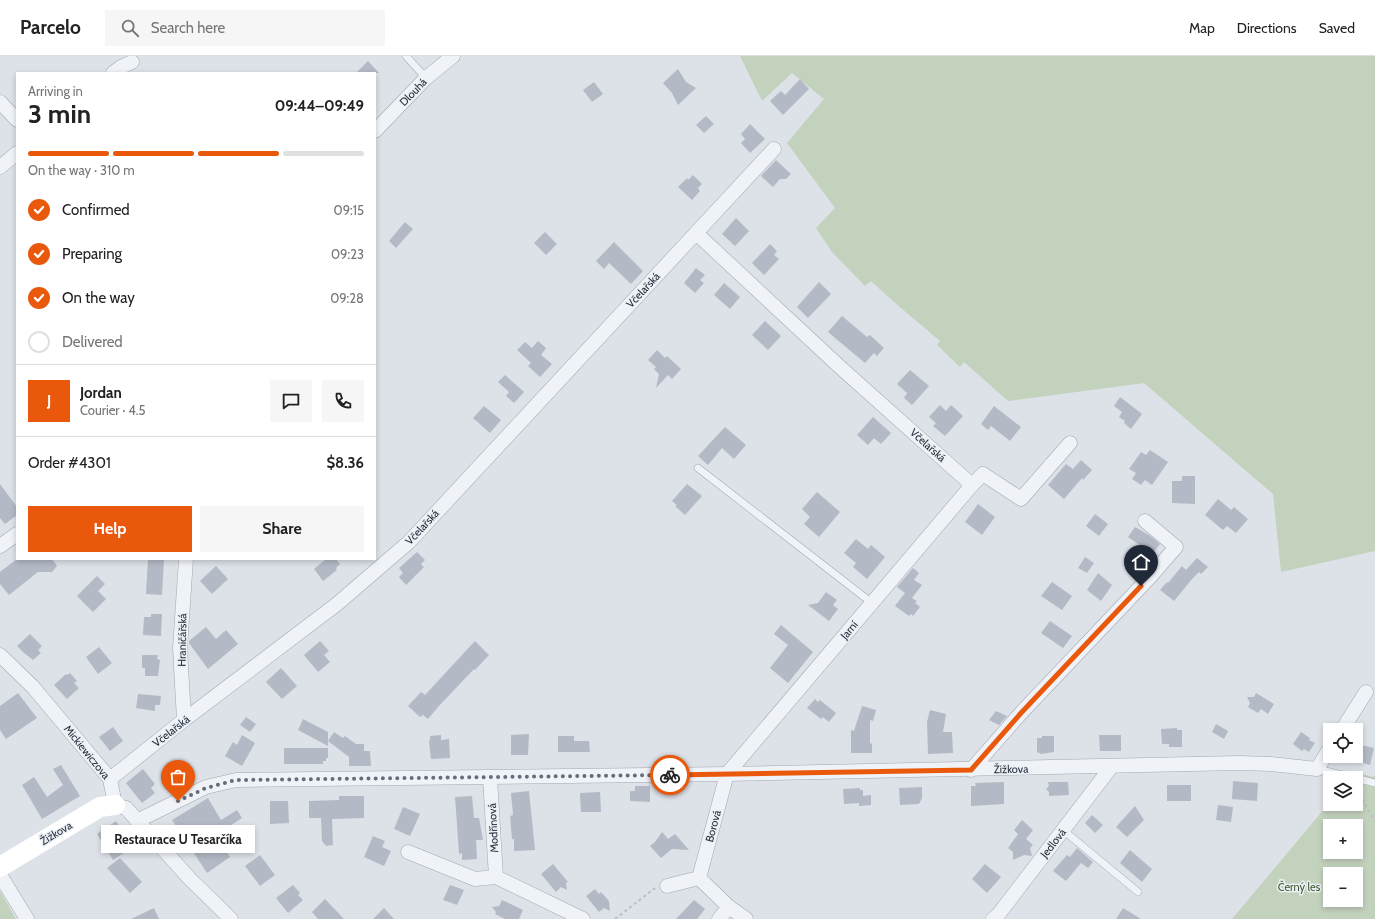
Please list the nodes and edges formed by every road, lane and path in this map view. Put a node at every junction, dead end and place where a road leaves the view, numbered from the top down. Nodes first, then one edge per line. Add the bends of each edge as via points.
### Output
1 (406, 56) edge
2 (453, 56) edge
3 (132, 64) edge
4 (114, 72) edge
5 (426, 78) junction
6 (0, 102) edge
7 (16, 119) edge
8 (376, 130) edge
9 (774, 149) dead end
10 (16, 154) edge
11 (0, 167) edge
12 (696, 233) junction
13 (1070, 443) dead end
14 (698, 468) dead end
15 (972, 485) junction
16 (1145, 521) dead end
17 (16, 535) edge
18 (0, 546) edge
19 (186, 560) edge
20 (872, 603) junction
21 (0, 655) edge
22 (1366, 692) dead end
23 (184, 720) junction
24 (1346, 723) edge
25 (1323, 758) edge
26 (1112, 766) junction
27 (1316, 769) junction
28 (971, 770) junction
29 (1325, 771) edge
30 (726, 774) junction
31 (490, 778) junction
32 (110, 779) junction
33 (1363, 780) edge
34 (1375, 783) edge
35 (1363, 801) edge
36 (115, 805) junction
37 (137, 821) junction
38 (1375, 821) edge
39 (1063, 830) junction
40 (408, 852) dead end
41 (0, 867) edge
42 (0, 875) edge
43 (496, 878) junction
44 (699, 878) junction
45 (667, 886) joint
46 (1138, 892) dead end
47 (729, 907) junction
48 (27, 919) edge
49 (231, 919) edge
50 (583, 919) edge
51 (615, 919) edge
52 (720, 919) edge
53 (746, 919) edge
54 (993, 919) edge

1 - 5 lane
2 - 5 street, Dlouhá
3 - 4 street
5 - 8 street, Dlouhá
6 - 7 street
9 - 12 street, Včelařská
10 - 11 street
12 - 15 street, Včelařská
12 - 23 street, Včelařská via 409,542 337,604
13 - 15 street via 1021,499 983,474
14 - 20 lane
15 - 20 street, Jarní
16 - 28 street via 1176,547
17 - 18 street
19 - 23 street, Hraničářská via 180,648
20 - 30 street, Jarní
21 - 32 street, Mickiewiczova via 33,687
22 - 24 street
23 - 32 street, Včelařská
25 - 27 street
26 - 27 street, Žižkova via 1238,763
26 - 28 street, Žižkova
26 - 39 street, Jedlová
27 - 29 lane
28 - 30 street, Žižkova
30 - 31 street, Žižkova
30 - 44 street, Borová
31 - 37 street, Žižkova via 236,780 206,788
31 - 43 street, Modřínová
32 - 36 street, Mickiewiczova
33 - 34 lane
35 - 38 path
36 - 37 street via 126,808
36 - 41 street, Žižkova via 100,807
37 - 49 street
39 - 46 lane
39 - 54 street, Jedlová
40 - 43 street via 475,879
42 - 48 street
43 - 50 street
44 - 45 street
44 - 47 street
45 - 51 path via 655,888
47 - 52 street
47 - 53 street

